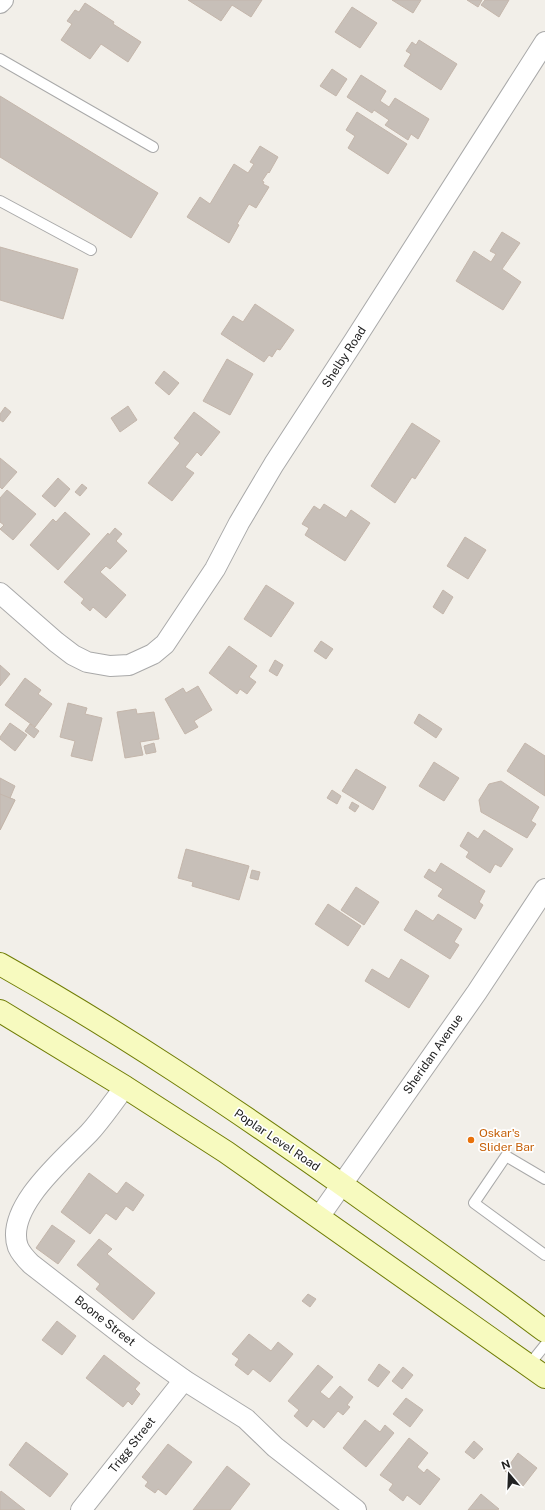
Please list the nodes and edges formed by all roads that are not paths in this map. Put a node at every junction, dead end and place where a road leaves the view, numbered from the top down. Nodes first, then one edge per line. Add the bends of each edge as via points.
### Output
1 (3, 0) edge
2 (0, 3) edge
3 (545, 42) edge
4 (0, 59) edge
5 (153, 147) dead end
6 (0, 201) edge
7 (91, 250) dead end
8 (0, 593) edge
9 (545, 888) edge
10 (0, 964) edge
11 (0, 1011) edge
12 (125, 1087) junction
13 (545, 1179) edge
14 (342, 1185) junction
15 (319, 1217) junction
16 (545, 1255) edge
17 (545, 1331) edge
18 (545, 1345) edge
19 (537, 1371) edge
20 (184, 1380) junction
21 (81, 1510) edge
22 (356, 1510) edge

1 - 2 street
3 - 8 street, Shelby Road via 274,464 215,569 165,644 153,654 129,665 110,666 87,662 56,642
4 - 5 lane
6 - 7 lane
9 - 14 street, Sheridan Avenue via 477,992
10 - 14 main road, Poplar Level Road via 167,1066 283,1142
11 - 12 main road
12 - 15 main road via 226,1152
12 - 20 street, Boone Street via 90,1132 52,1170 27,1202 19,1217 16,1233 18,1247 31,1264
13 - 16 lane via 506,1156 474,1203
14 - 15 street, Sheridan Avenue
14 - 17 main road, Poplar Level Road
15 - 19 main road
18 - 19 lane
20 - 21 street, Trigg Street
20 - 22 street, Boone Street via 246,1419 275,1447

